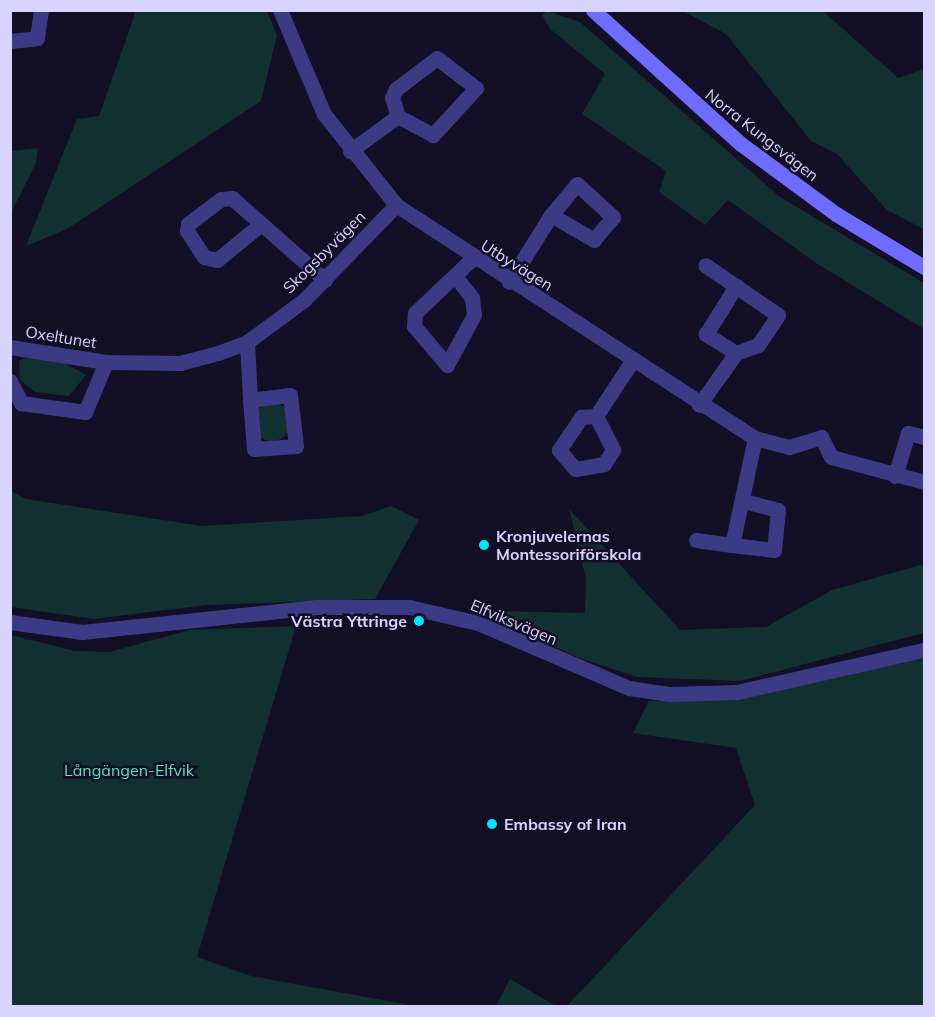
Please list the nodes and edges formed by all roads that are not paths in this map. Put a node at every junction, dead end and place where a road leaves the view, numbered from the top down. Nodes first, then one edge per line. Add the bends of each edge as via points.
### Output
1 (41, 10) edge
2 (280, 10) edge
3 (593, 10) edge
4 (10, 41) edge
5 (398, 116) junction
6 (350, 151) junction
7 (396, 205) junction
8 (551, 215) dead end
9 (261, 224) junction
10 (472, 259) junction
11 (705, 265) dead end
12 (924, 267) edge
13 (455, 276) junction
14 (325, 280) junction
15 (509, 282) junction
16 (736, 286) junction
17 (248, 342) junction
18 (10, 347) edge
19 (736, 353) junction
20 (632, 361) junction
21 (106, 362) junction
22 (10, 381) edge
23 (250, 400) dead end
24 (699, 405) junction
25 (596, 416) dead end
26 (924, 437) edge
27 (754, 438) junction
28 (895, 476) junction
29 (924, 482) edge
30 (744, 501) junction
31 (696, 540) dead end
32 (732, 545) junction
33 (10, 622) edge
34 (924, 650) edge

1 - 4 street via 37,38
2 - 6 street, Utbyvägen via 324,114
3 - 12 main road, Norra Kungsvägen via 741,144 836,214
5 - 5 street via 392,98 396,89 437,58 476,88 433,135
5 - 6 street
6 - 7 street, Utbyvägen
7 - 10 street, Utbyvägen
7 - 14 street, Skogsbyvägen
8 - 15 street
9 - 9 street via 232,198 225,198 188,224 187,231 204,257 217,260
9 - 14 street
10 - 13 street
10 - 15 street, Utbyvägen
11 - 16 street
13 - 13 street via 414,318 414,326 447,364 474,315 472,298
14 - 17 street, Skogsbyvägen
15 - 20 street, Utbyvägen
16 - 19 street via 706,334
16 - 19 street via 778,315 758,345
17 - 21 street, Skogsbyvägen via 180,363
17 - 23 street
18 - 21 street, Oxeltunet
19 - 24 street
20 - 24 street, Utbyvägen
20 - 25 street
21 - 22 street, Oxeltunet via 86,412 21,403
24 - 27 street, Utbyvägen
26 - 28 street via 908,433
27 - 28 street, Utbyvägen via 789,447 821,436 831,457
27 - 30 street
28 - 29 street
30 - 32 street
30 - 32 street via 778,510 774,550
31 - 32 street
33 - 34 street, Elfviksvägen via 82,632 317,607 408,607 478,623 629,688 669,694 737,692

